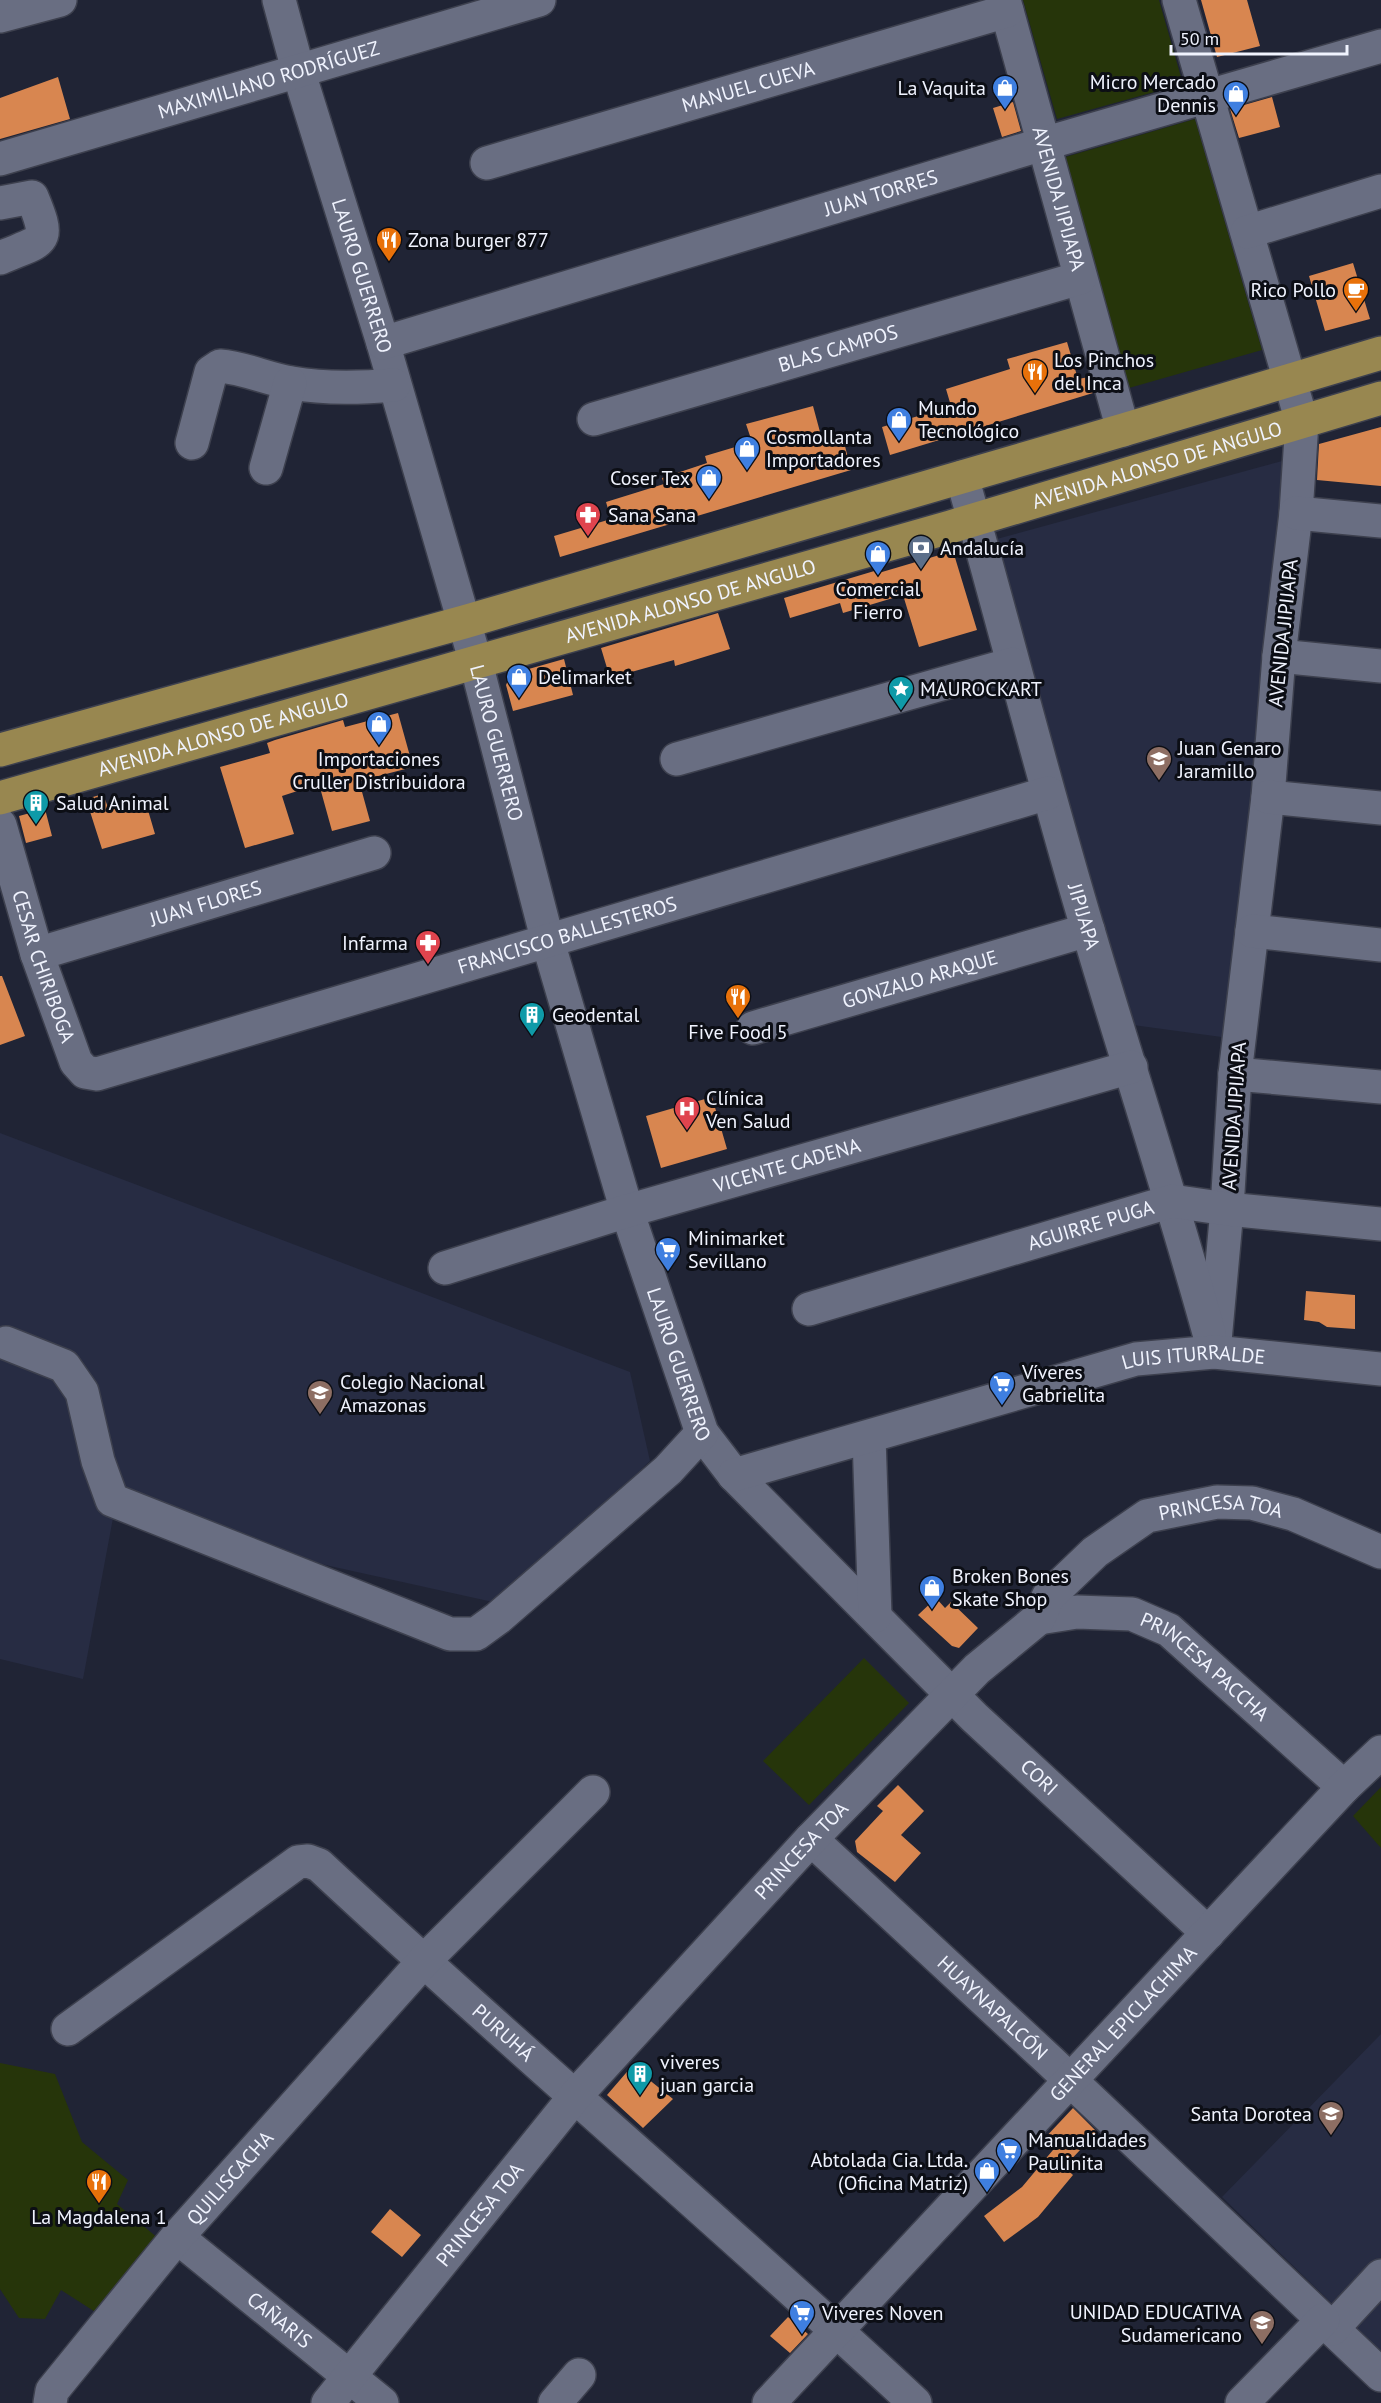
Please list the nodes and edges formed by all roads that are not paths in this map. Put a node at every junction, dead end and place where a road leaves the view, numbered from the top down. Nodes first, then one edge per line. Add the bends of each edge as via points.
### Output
1 (60, 0) edge
2 (279, 0) edge
3 (539, 0) edge
4 (1179, 0) edge
5 (1006, 6) edge
6 (0, 16) edge
7 (1381, 46) edge
8 (298, 70) junction
9 (1206, 97) junction
10 (1043, 144) junction
11 (0, 159) edge
12 (487, 164) dead end
13 (1381, 191) edge
14 (0, 203) edge
15 (1247, 232) junction
16 (0, 258) edge
17 (1080, 278) junction
18 (383, 344) junction
19 (1381, 353) edge
20 (1290, 379) junction
21 (291, 383) junction
22 (393, 385) junction
23 (1381, 398) edge
24 (594, 419) dead end
25 (1302, 422) junction
26 (1123, 430) junction
27 (192, 443) dead end
28 (266, 468) dead end
29 (962, 477) junction
30 (1296, 513) junction
31 (974, 520) junction
32 (1381, 521) edge
33 (464, 622) junction
34 (1280, 656) junction
35 (476, 663) junction
36 (1012, 664) junction
37 (1381, 666) edge
38 (0, 750) edge
39 (677, 759) dead end
40 (1048, 793) junction
41 (1268, 797) junction
42 (0, 798) edge
43 (1381, 808) edge
44 (0, 825) edge
45 (374, 853) dead end
46 (1088, 930) junction
47 (1252, 931) junction
48 (548, 942) junction
49 (1381, 945) edge
50 (37, 954) junction
51 (753, 1028) dead end
52 (1131, 1067) junction
53 (84, 1072) joint
54 (1235, 1074) junction
55 (1381, 1087) edge
56 (1172, 1201) junction
57 (1227, 1209) junction
58 (627, 1211) junction
59 (1381, 1224) edge
60 (445, 1268) dead end
61 (809, 1309) dead end
62 (6, 1343) dead end
63 (1214, 1352) junction
64 (1381, 1369) edge
65 (702, 1433) junction
66 (869, 1437) junction
67 (734, 1475) junction
68 (1381, 1552) edge
69 (875, 1616) junction
70 (1039, 1618) junction
71 (952, 1695) junction
72 (1381, 1752) edge
73 (1344, 1787) junction
74 (593, 1792) dead end
75 (810, 1839) junction
76 (1208, 1933) junction
77 (423, 1962) junction
78 (68, 2029) dead end
79 (1070, 2081) junction
80 (576, 2095) junction
81 (177, 2237) junction
82 (1381, 2276) edge
83 (1328, 2324) junction
84 (837, 2330) junction
85 (350, 2375) junction
86 (579, 2375) dead end
87 (1381, 2375) edge
88 (50, 2403) edge
89 (328, 2403) edge
90 (382, 2403) edge
91 (555, 2403) edge
92 (769, 2403) edge
93 (915, 2403) edge
94 (1242, 2403) edge

1 - 6 street
2 - 8 street, LAURO GUERRERO
3 - 8 street, MAXIMILIANO RODRÍGUEZ
4 - 9 street, AVENIDA JIPIJAPA
5 - 10 street, AVENIDA JIPIJAPA
5 - 12 street, MANUEL CUEVA
7 - 9 street, JUAN TORRES
8 - 11 street, MAXIMILIANO RODRÍGUEZ
8 - 18 street, LAURO GUERRERO
9 - 10 street, JUAN TORRES
9 - 15 street, AVENIDA JIPIJAPA
10 - 17 street, AVENIDA JIPIJAPA
10 - 18 street, JUAN TORRES
13 - 15 street
14 - 16 street via 32,197 44,226 43,236 37,242
15 - 20 street, AVENIDA JIPIJAPA
17 - 24 street, BLAS CAMPOS
17 - 26 street, AVENIDA JIPIJAPA
18 - 22 street, LAURO GUERRERO
19 - 20 main road
20 - 25 street, AVENIDA JIPIJAPA
20 - 26 main road
21 - 22 street via 334,387
21 - 27 street via 220,366 211,372
21 - 28 street
22 - 33 street, LAURO GUERRERO
23 - 25 main road, AVENIDA ALONSO DE ANGULO
25 - 30 street, AVENIDA JIPIJAPA
25 - 31 main road, AVENIDA ALONSO DE ANGULO
26 - 29 main road
29 - 31 street, JIPIJAPA
29 - 33 main road
30 - 32 street
30 - 34 street, AVENIDA JIPIJAPA
31 - 35 main road, AVENIDA ALONSO DE ANGULO
31 - 36 street, JIPIJAPA
33 - 35 street, LAURO GUERRERO
33 - 38 main road
34 - 37 street
34 - 41 street, AVENIDA JIPIJAPA
35 - 42 main road, AVENIDA ALONSO DE ANGULO
35 - 48 street, LAURO GUERRERO
36 - 39 street
36 - 40 street, JIPIJAPA
40 - 46 street, JIPIJAPA
40 - 48 street, FRANCISCO BALLESTEROS
41 - 43 street
41 - 47 street, AVENIDA JIPIJAPA
44 - 50 street, CESAR CHIRIBOGA
45 - 50 street, JUAN FLORES
46 - 51 street, GONZALO ARAQUE
46 - 52 street, JIPIJAPA
47 - 49 street
47 - 54 street, AVENIDA JIPIJAPA
48 - 53 street, FRANCISCO BALLESTEROS via 97,1074
48 - 58 street, LAURO GUERRERO
50 - 53 street, CESAR CHIRIBOGA via 76,1062
52 - 56 street, JIPIJAPA
52 - 58 street, VICENTE CADENA
54 - 55 street
54 - 57 street, AVENIDA JIPIJAPA
56 - 57 street, AGUIRRE PUGA
56 - 61 street, AGUIRRE PUGA
56 - 63 street, JIPIJAPA
57 - 59 street, AGUIRRE PUGA
57 - 63 street, AVENIDA JIPIJAPA
58 - 60 street, VICENTE CADENA
58 - 65 street, LAURO GUERRERO
62 - 65 street via 64,1366 82,1392 98,1461 112,1500 450,1634 476,1634 498,1618 668,1470
63 - 64 street, LUIS ITURRALDE
63 - 66 street, LUIS ITURRALDE via 1136,1359
65 - 67 street, LAURO GUERRERO
66 - 67 street, LUIS ITURRALDE
66 - 69 street
67 - 69 street, CORI
68 - 70 street, PRINCESA TOA via 1293,1514 1252,1503 1217,1502 1147,1516 1095,1552 1048,1597
69 - 71 street, CORI
70 - 71 street, PRINCESA TOA
70 - 73 street, PRINCESA PACCHA via 1077,1612 1132,1614 1169,1630
71 - 75 street, PRINCESA TOA
71 - 76 street, CORI
72 - 73 street, GENERAL EPICLACHIMA
73 - 76 street, GENERAL EPICLACHIMA
74 - 77 street, QUILISCACHA
75 - 79 street, HUAYNAPALCÓN
75 - 80 street, PRINCESA TOA
76 - 79 street, GENERAL EPICLACHIMA
77 - 78 street, PURUHÁ via 319,1865 298,1862
77 - 80 street, PURUHÁ
77 - 81 street, QUILISCACHA
79 - 83 street, HUAYNAPALCÓN
79 - 84 street, GENERAL EPICLACHIMA
80 - 84 street, PURUHÁ
80 - 85 street, PRINCESA TOA
81 - 85 street, CAÑARIS
81 - 88 street, QUILISCACHA via 52,2391
82 - 83 street
83 - 87 street, HUAYNAPALCÓN
83 - 94 street
84 - 92 street, GENERAL EPICLACHIMA
84 - 93 street, PURUHÁ
85 - 89 street, PRINCESA TOA
85 - 90 street, CAÑARIS
86 - 91 street

